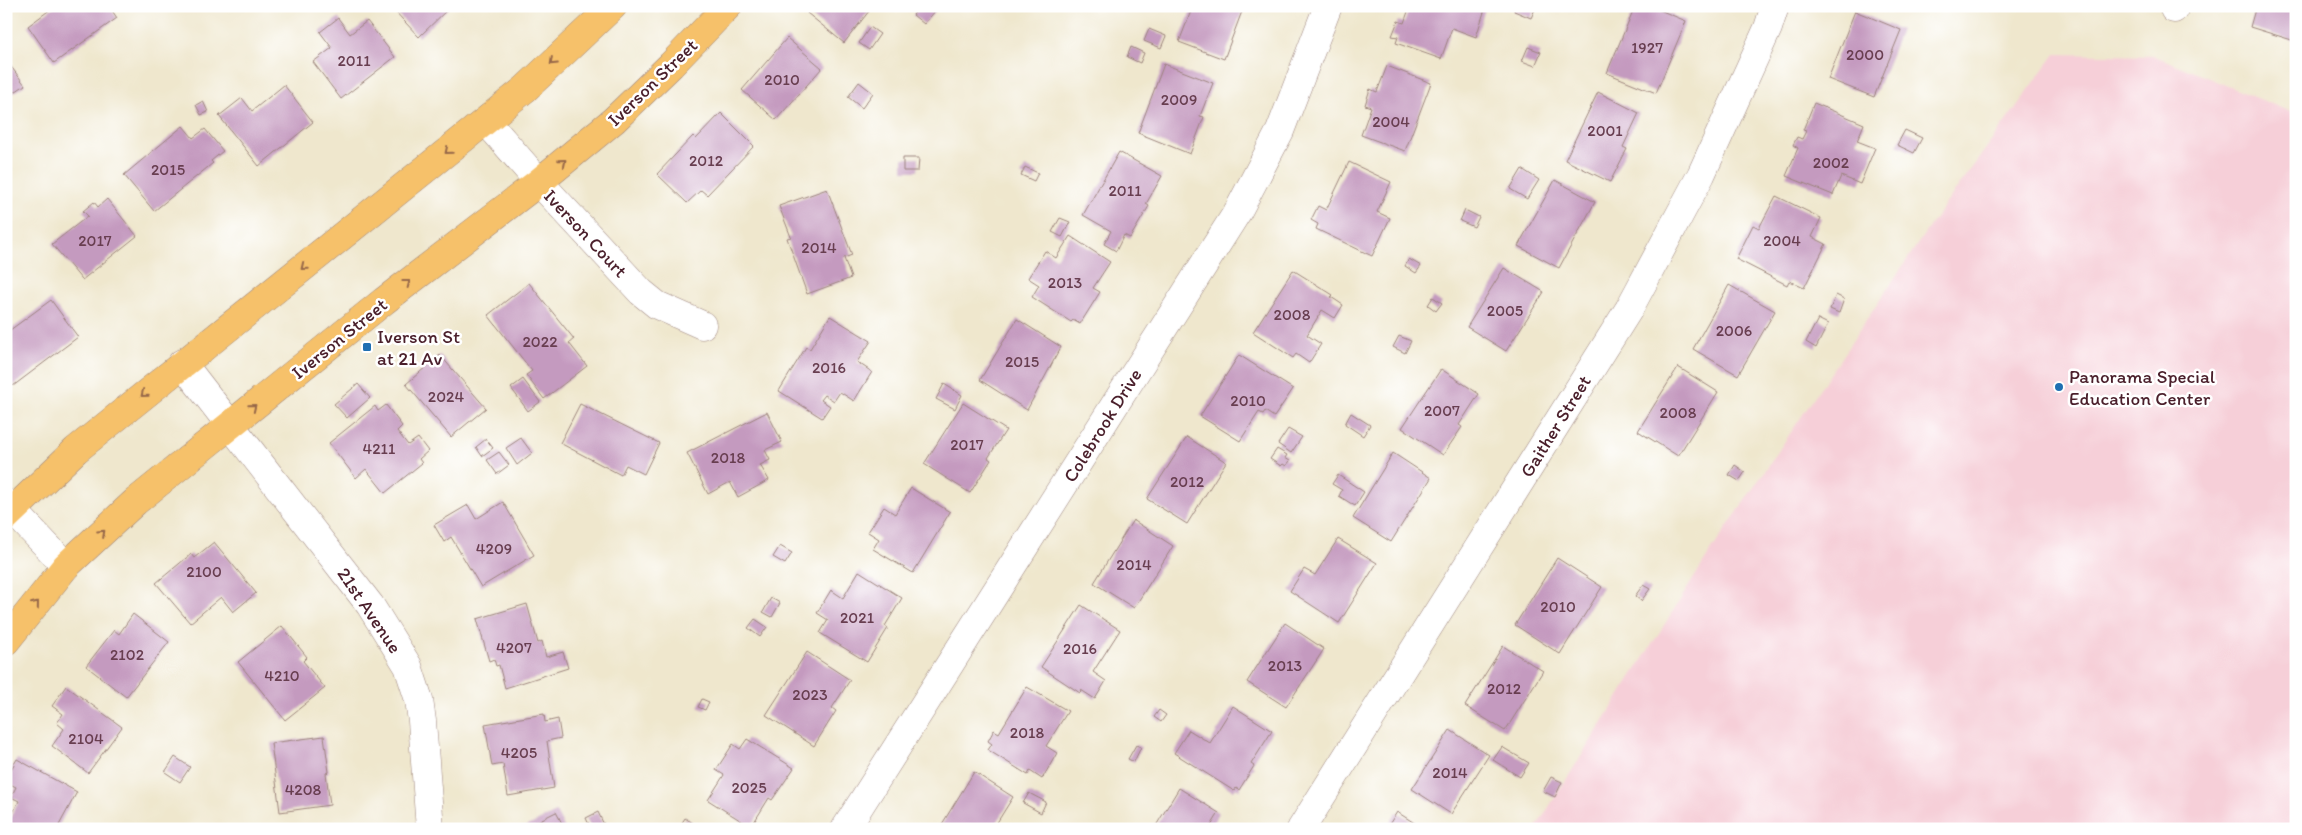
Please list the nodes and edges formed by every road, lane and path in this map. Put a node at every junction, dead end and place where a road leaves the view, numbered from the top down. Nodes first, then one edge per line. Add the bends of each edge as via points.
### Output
1 (613, 6) edge
2 (728, 6) edge
3 (1328, 6) edge
4 (1776, 6) edge
5 (486, 121) junction
6 (539, 182) junction
7 (702, 326) dead end
8 (182, 363) junction
9 (231, 425) junction
10 (8, 510) edge
11 (66, 566) junction
12 (6, 641) edge
13 (430, 829) edge
14 (845, 829) edge
15 (1301, 829) edge

1 -> 5 main road
6 -> 2 main road, Iverson Street via 614,120
3 - 14 street, Colebrook Drive via 1280,131 1238,211
4 - 15 street, Gaither Street via 1701,175 1629,309
5 - 6 street, Iverson Court
5 -> 8 main road
6 - 7 street, Iverson Court via 641,292 657,305
9 -> 6 main road, Iverson Street via 384,301
8 - 9 street, 21st Avenue
8 -> 10 main road
11 -> 9 main road, Iverson Street via 135,502
9 - 13 street, 21st Avenue via 370,605 408,666 422,721
10 - 11 street
12 -> 11 main road, Iverson Street

